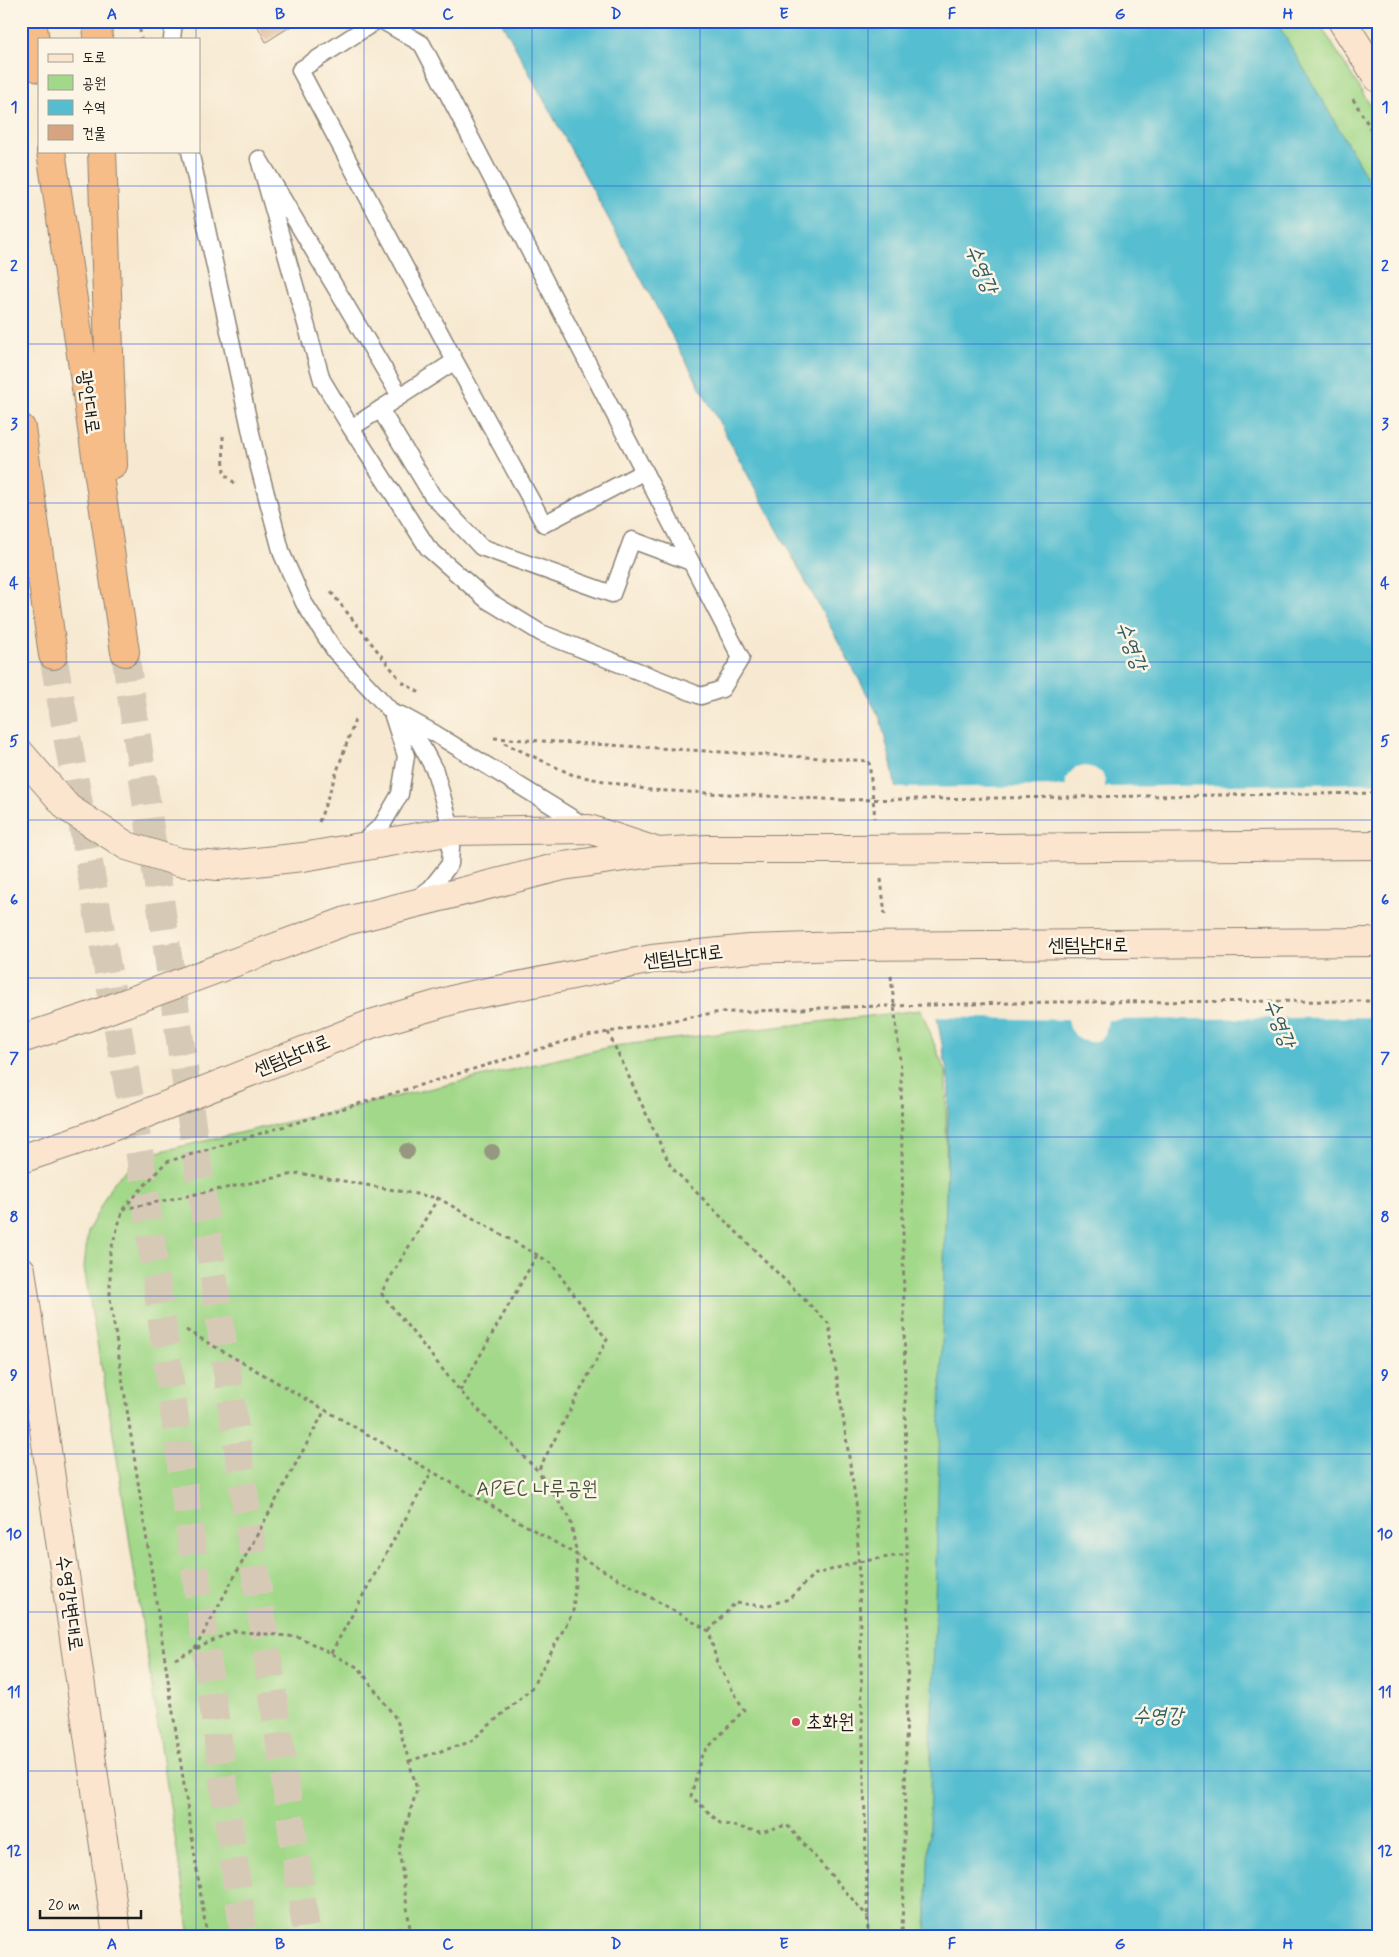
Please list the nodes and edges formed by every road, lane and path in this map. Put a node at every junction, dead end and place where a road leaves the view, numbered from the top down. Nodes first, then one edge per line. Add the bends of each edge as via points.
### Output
1 (32, 21) edge
2 (97, 21) edge
3 (140, 21) edge
4 (174, 21) edge
5 (376, 21) edge
6 (382, 21) edge
7 (1342, 21) edge
8 (98, 38) edge
9 (141, 38) edge
10 (172, 38) edge
11 (38, 61) edge
12 (1378, 78) edge
13 (51, 152) edge
14 (102, 152) edge
15 (190, 152) edge
16 (455, 361) junction
17 (400, 396) junction
18 (380, 409) junction
19 (21, 428) edge
20 (351, 428) junction
21 (644, 472) junction
22 (691, 562) junction
23 (118, 602) junction
24 (125, 652) tunnel mouth
25 (53, 655) tunnel mouth
26 (390, 709) junction
27 (356, 717) dead end
28 (491, 738) dead end
29 (21, 754) edge
30 (1378, 793) edge
31 (319, 822) dead end
32 (589, 829) junction
33 (452, 830) junction
34 (1378, 845) edge
35 (357, 848) junction
36 (659, 852) junction
37 (406, 906) junction
38 (1378, 942) edge
39 (1378, 1001) edge
40 (608, 1032) junction
41 (21, 1039) edge
42 (21, 1159) edge
43 (438, 1198) junction
44 (123, 1209) junction
45 (537, 1255) junction
46 (21, 1270) edge
47 (186, 1330) dead end
48 (460, 1391) junction
49 (324, 1410) junction
50 (432, 1471) junction
51 (538, 1471) junction
52 (907, 1554) dead end
53 (577, 1555) junction
54 (858, 1562) junction
55 (709, 1631) junction
56 (195, 1649) junction
57 (330, 1653) junction
58 (175, 1659) dead end
59 (409, 1761) junction
60 (868, 1916) junction
61 (21, 1917) edge
62 (24, 1936) edge
63 (118, 1936) edge
64 (207, 1936) edge
65 (411, 1936) edge
66 (868, 1936) edge

1 - 11 highway
2 - 8 highway
3 - 9 path
4 - 10 lane
5 - 16 lane via 300,70
6 - 21 lane via 422,44
7 - 12 main road
13 - 23 highway, 광안대로
14 - 23 highway
15 - 26 lane via 256,456 282,554 304,603 335,651
16 - 17 lane
16 - 21 lane via 544,524
17 - 18 lane
17 - 20 lane via 259,159 322,380
18 - 20 lane
18 - 22 lane via 432,495 481,548 612,594 632,540
19 - 25 highway
20 - 22 lane via 428,548 487,600 541,633 701,696 722,689 741,658
21 - 22 lane
23 - 24 highway, 광안대로
26 - 32 lane
26 - 33 lane via 419,741 435,771
26 - 35 lane via 406,756 400,794 382,824
27 - 31 path
28 - 30 path, bridge via 574,775 650,790 842,800
29 - 35 main road via 68,808 127,846 179,862 218,866
32 - 33 main road
32 - 36 main road
33 - 35 main road
33 - 37 lane via 450,864 432,888
34 - 36 main road, bridge via 708,849
36 - 37 main road via 563,866
37 - 41 main road via 346,920
38 - 42 main road, 센텀남대로, bridge via 844,946 749,949 652,959 463,997 371,1024 84,1138
39 - 40 path, bridge via 1066,1002 713,1013
40 - 44 path via 576,1038 166,1162
40 - 54 path via 671,1167 829,1324 856,1510
43 - 44 path via 299,1173
43 - 45 path
43 - 48 path via 381,1293
44 - 64 path via 110,1252 110,1298
45 - 48 path
45 - 51 path via 551,1263 607,1340
46 - 63 main road, 수영강변대로
47 - 49 path
48 - 51 path
49 - 50 path
49 - 56 path
50 - 53 path
50 - 57 path
51 - 53 path via 570,1518
52 - 54 path
53 - 55 path
53 - 59 path via 573,1612 531,1689 470,1742
54 - 55 path via 813,1576 789,1599 765,1606 735,1603
54 - 60 path
55 - 60 path via 717,1663 744,1710 702,1754 691,1796 720,1823 760,1832 787,1826
56 - 57 path via 233,1631 299,1637
56 - 58 path
57 - 59 path via 359,1668 381,1698 397,1720
59 - 65 path via 417,1789 399,1849
60 - 66 path
61 - 62 path

